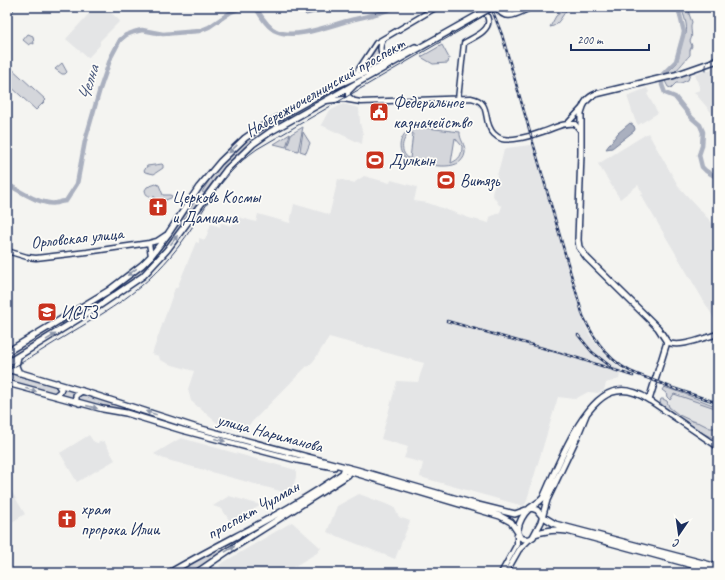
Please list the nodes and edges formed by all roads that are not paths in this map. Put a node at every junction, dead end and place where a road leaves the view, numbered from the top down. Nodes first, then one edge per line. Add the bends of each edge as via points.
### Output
1 (10, 7) edge
2 (437, 7) edge
3 (484, 7) edge
4 (492, 7) edge
5 (497, 7) edge
6 (531, 7) edge
7 (7, 11) edge
8 (477, 13) junction
9 (384, 38) junction
10 (398, 56) junction
11 (718, 60) edge
12 (352, 78) junction
13 (355, 85) junction
14 (458, 99) junction
15 (326, 101) junction
16 (356, 101) junction
17 (583, 107) junction
18 (568, 123) junction
19 (581, 131) junction
20 (199, 188) junction
21 (208, 193) junction
22 (190, 201) junction
23 (198, 206) junction
24 (168, 234) junction
25 (149, 243) junction
26 (7, 251) edge
27 (151, 256) junction
28 (73, 312) junction
29 (78, 320) junction
30 (718, 334) edge
31 (667, 342) junction
32 (7, 352) edge
33 (18, 357) junction
34 (7, 363) edge
35 (7, 369) edge
36 (19, 373) junction
37 (7, 383) edge
38 (57, 383) junction
39 (82, 391) junction
40 (55, 396) junction
41 (649, 400) junction
42 (79, 403) junction
43 (586, 415) junction
44 (188, 425) junction
45 (182, 430) junction
46 (718, 447) edge
47 (298, 457) junction
48 (332, 467) junction
49 (348, 469) junction
50 (334, 479) junction
51 (529, 509) junction
52 (542, 516) junction
53 (252, 527) junction
54 (517, 533) junction
55 (256, 534) junction
56 (535, 534) junction
57 (530, 539) junction
58 (206, 567) junction
59 (718, 567) edge
60 (718, 572) edge
61 (169, 573) edge
62 (196, 573) edge
63 (211, 573) edge
64 (501, 573) edge
65 (506, 573) edge

1 - 7 main road
2 - 9 street
3 - 8 main road, Набережночелнинский проспект
3 - 14 street via 488,19 486,29 464,43
4 - 8 main road, Набережночелнинский проспект, bridge
5 - 6 main road via 499,12 507,16
8 - 10 main road, Набережночелнинский проспект
8 - 13 main road, Набережночелнинский проспект
9 - 10 street via 380,48 384,57 389,59
9 - 12 street via 376,44
10 - 12 main road, Набережночелнинский проспект
11 - 17 main road via 675,75 596,94 590,97
12 -> 20 main road, Набережночелнинский проспект via 301,104 245,138 220,162
13 - 15 main road, Набережночелнинский проспект
13 - 16 street via 348,92 348,96
14 - 16 street
14 - 18 street via 477,99 483,104 488,126 501,139 536,134
15 - 16 street
15 - 21 main road, Набережночелнинский проспект via 253,144 227,169
17 - 18 street
17 - 19 main road
18 - 19 street via 575,124
19 - 31 main road via 579,246 658,328
20 - 21 main road via 200,193
20 - 22 main road, Набережночелнинский проспект
21 - 23 main road, Набережночелнинский проспект
22 - 23 main road via 196,199
22 - 24 main road, Набережночелнинский проспект
29 -> 23 main road, Набережночелнинский проспект via 143,276 167,250
24 - 25 street, Орловская улица
24 - 27 main road, Набережночелнинский проспект
25 - 26 street, Орловская улица via 36,258
25 - 27 street
27 -> 28 main road, Набережночелнинский проспект via 119,283
28 - 29 main road via 70,316 71,321
28 - 32 main road, Набережночелнинский проспект
33 -> 29 main road, Набережночелнинский проспект
30 - 31 street via 675,345
31 - 41 main road
33 - 34 main road, Набережночелнинский проспект
33 - 36 main road via 16,366
35 - 36 main road, улица Нариманова
36 - 38 main road, улица Нариманова
37 -> 40 main road, улица Нариманова
38 - 39 main road, улица Нариманова
38 - 40 main road via 61,389
39 - 42 main road via 77,393 75,398
44 -> 39 main road, улица Нариманова
40 - 42 main road, улица Нариманова
41 - 43 main road via 630,392 616,391 599,400
41 - 46 street
42 -> 45 main road, улица Нариманова via 126,413
43 - 51 main road via 572,436 543,498
43 - 52 main road
44 - 45 street
44 - 47 main road, улица Нариманова
45 -> 47 main road, улица Нариманова
47 - 48 main road, улица Нариманова
47 - 49 main road, улица Нариманова
48 - 49 main road, улица Нариманова
48 - 50 main road via 336,473
49 - 50 main road, проспект Чулман
49 - 51 main road, улица Нариманова via 509,513 520,513
49 - 54 main road, улица Нариманова via 500,516 511,522
49 - 55 main road, проспект Чулман via 348,475
50 - 53 main road, проспект Чулман
51 - 52 main road via 537,510
51 - 54 main road
52 - 56 main road
52 - 59 main road via 555,524
53 - 55 main road via 257,529
53 - 61 main road, проспект Чулман
54 - 57 main road via 523,539
54 - 64 street via 517,544
58 -> 55 main road, проспект Чулман
56 - 57 main road
56 - 60 main road via 557,529 567,531
57 - 65 street via 519,550
58 - 62 main road, проспект Чулман
58 - 63 street

